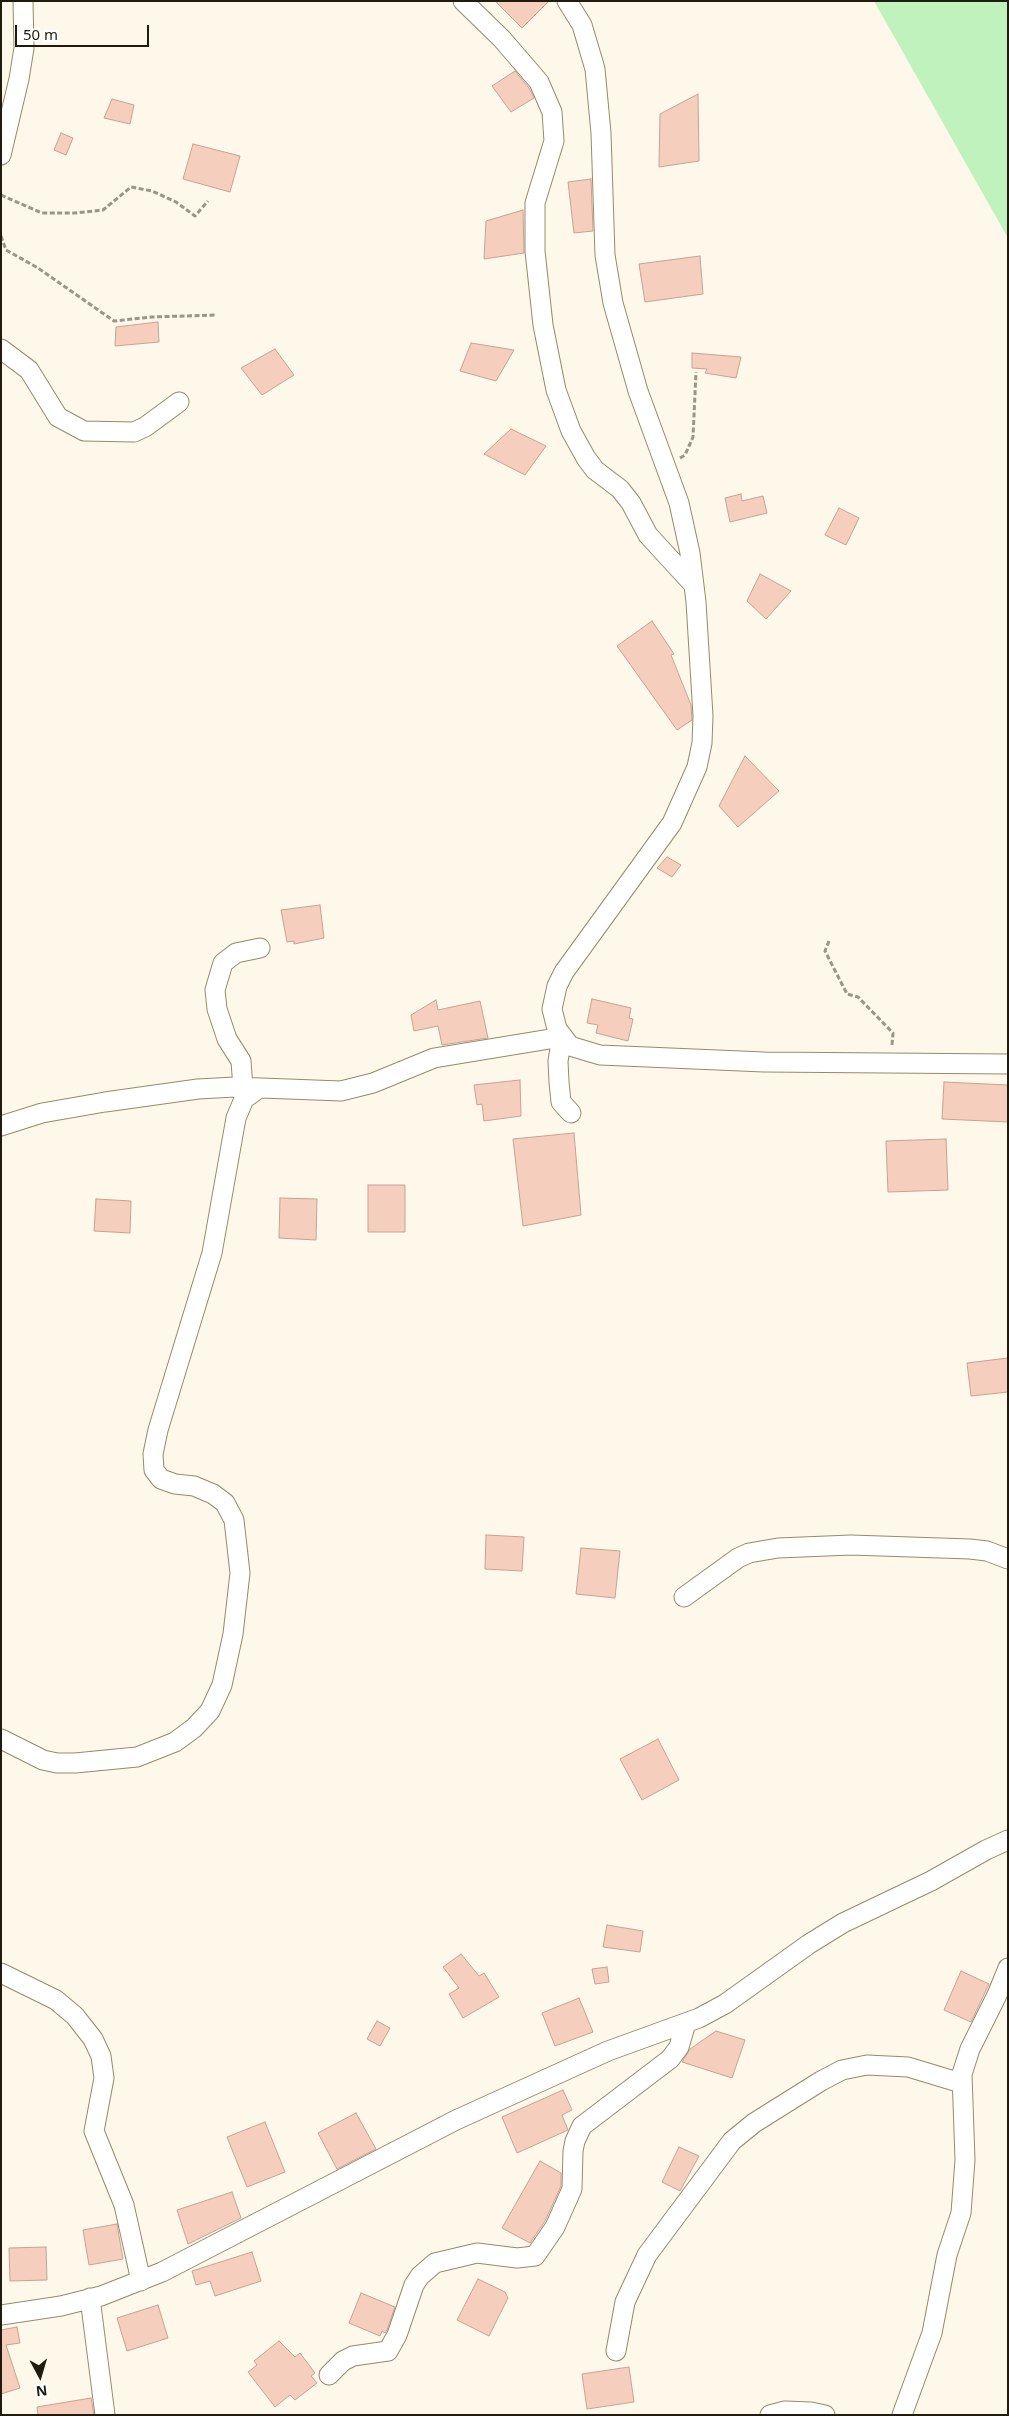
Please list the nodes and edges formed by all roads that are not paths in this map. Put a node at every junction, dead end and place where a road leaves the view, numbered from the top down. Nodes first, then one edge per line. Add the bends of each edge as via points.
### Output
1 (23, 1) edge
2 (463, 1) edge
3 (567, 1) edge
4 (1, 155) edge
5 (1, 350) edge
6 (179, 402) dead end
7 (693, 584) junction
8 (260, 948) dead end
9 (562, 1037) junction
10 (1008, 1064) edge
11 (250, 1088) junction
12 (572, 1113) dead end
13 (1, 1126) edge
14 (1008, 1559) edge
15 (684, 1597) dead end
16 (1, 1739) edge
17 (1008, 1840) edge
18 (1008, 1968) edge
19 (1, 1973) edge
20 (686, 2023) junction
21 (961, 2083) junction
22 (141, 2281) junction
23 (90, 2298) junction
24 (1, 2315) edge
25 (616, 2351) dead end
26 (329, 2375) dead end
27 (105, 2415) edge
28 (770, 2415) edge
29 (825, 2415) edge
30 (902, 2415) edge

1 - 4 street via 24,48
2 - 7 street via 539,82 552,112 554,141 536,203 535,251 543,326 556,390 570,431 595,470 620,489 659,548
3 - 7 street via 582,25 595,69 601,133 605,255 613,303 638,391 679,503
5 - 6 street via 29,370 58,417 84,431 134,432
7 - 9 street via 703,716 697,767 672,823 564,972 552,1009 553,1020
8 - 11 street via 236,953 223,962 215,990 217,1009 227,1039 241,1061
9 - 10 street via 570,1046 600,1055 764,1062
9 - 11 street via 434,1058 373,1083 341,1091
9 - 12 street via 559,1082 562,1102
11 - 13 street via 198,1089 105,1102 42,1113
11 - 16 street via 236,1118 212,1253 153,1454 154,1470 161,1479 201,1488 212,1494 225,1503 234,1520 240,1573 233,1634 222,1685 210,1711 194,1728 175,1742 137,1756 58,1762 43,1760
14 - 15 street via 970,1549 852,1545 778,1548 738,1558
17 - 20 street via 843,1923 725,2004
18 - 21 street via 970,2049
19 - 22 street via 56,2000 75,2016 101,2056 104,2078 94,2131 124,2205
20 - 22 street via 608,2051 456,2120 231,2238
20 - 26 street via 679,2047 670,2059 582,2126 574,2141 572,2189 556,2227 535,2256 517,2258 477,2253 435,2263 414,2285 388,2351 353,2356
21 - 25 street via 908,2067 868,2065 842,2070 732,2141 647,2255 625,2302
21 - 30 street via 965,2160 961,2213 947,2255 932,2333
22 - 23 street
23 - 24 street
23 - 27 street
28 - 29 street via 785,2411

